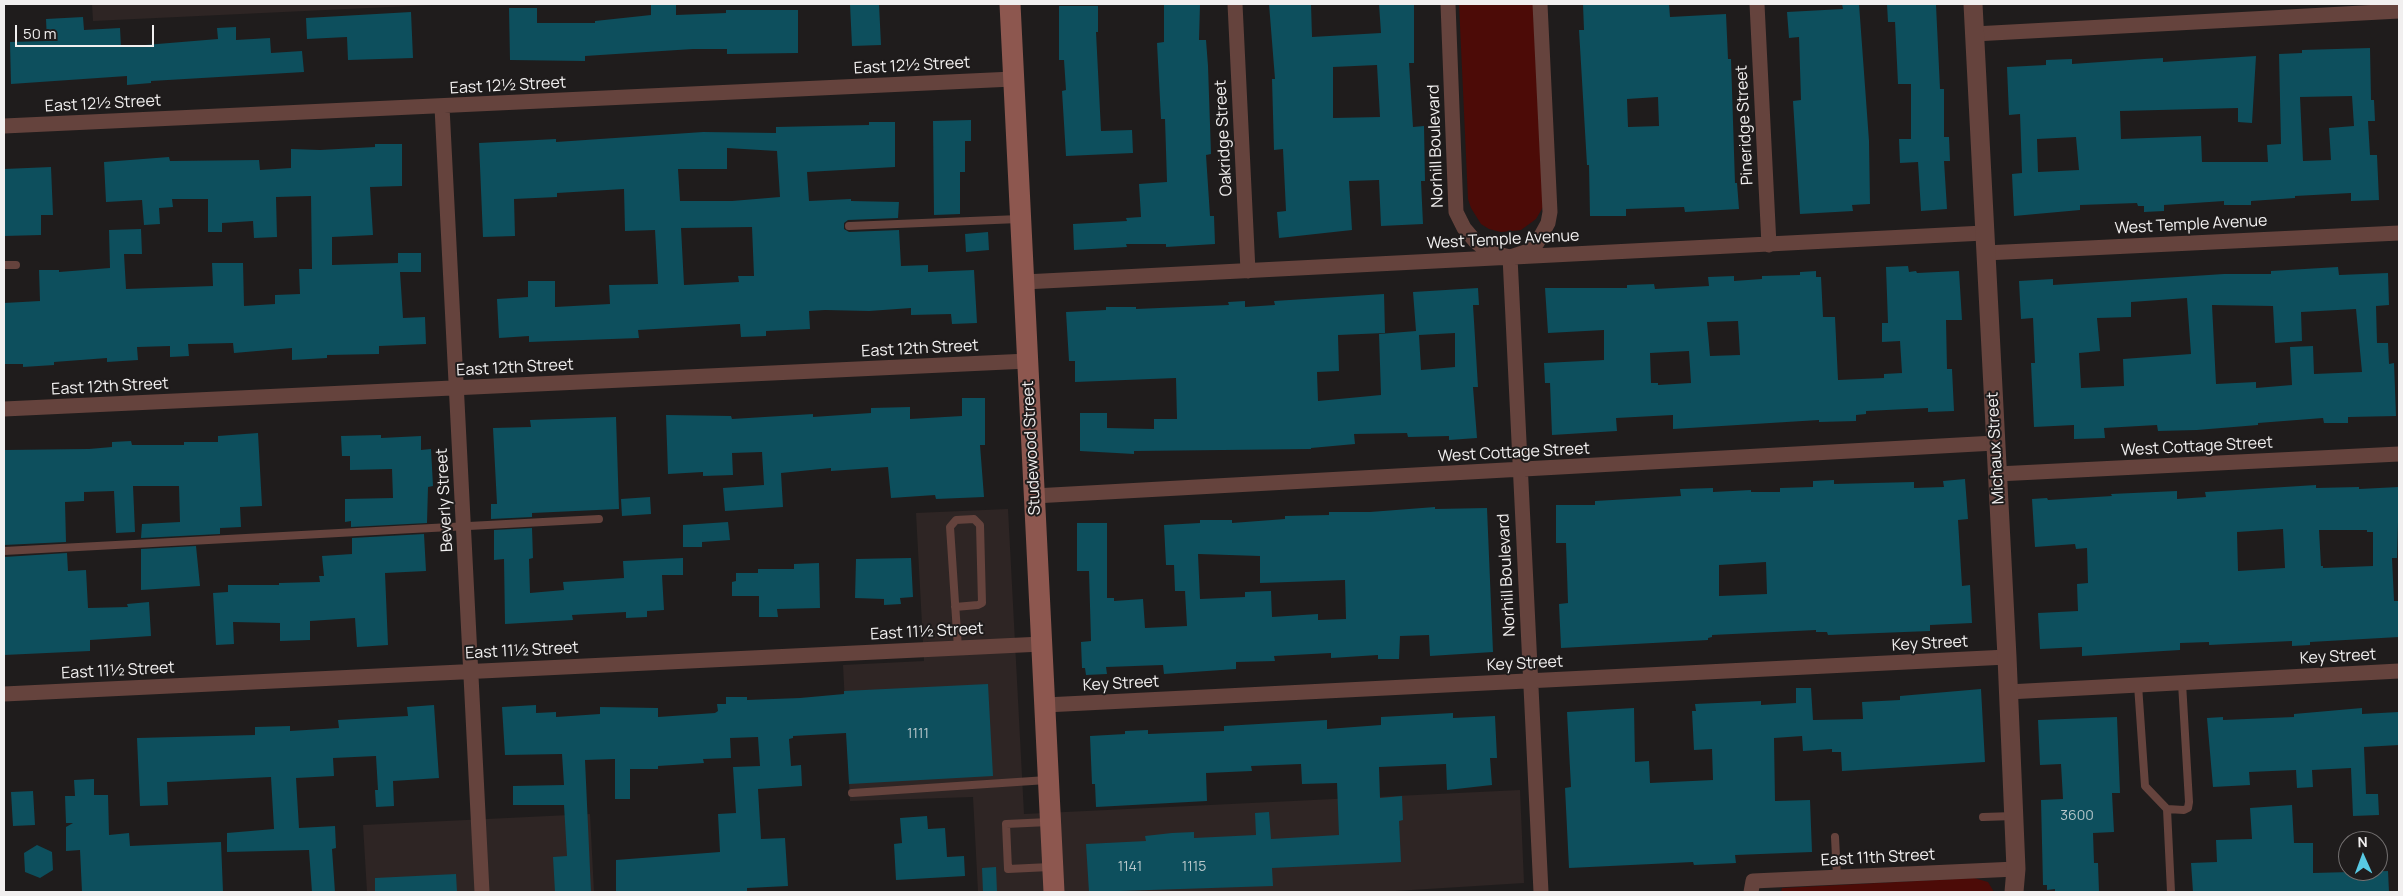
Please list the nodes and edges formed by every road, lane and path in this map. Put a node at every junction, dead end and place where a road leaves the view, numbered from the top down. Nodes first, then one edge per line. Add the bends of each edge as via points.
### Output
1 (1010, 4) edge
2 (1235, 4) edge
3 (1448, 4) edge
4 (1540, 4) edge
5 (1757, 4) edge
6 (1973, 4) edge
7 (2399, 11) edge
8 (1974, 34) junction
9 (1013, 79) junction
10 (442, 107) junction
11 (4, 126) edge
12 (1021, 219) junction
13 (849, 226) dead end
14 (2399, 232) edge
15 (1984, 234) junction
16 (1769, 245) junction
17 (1985, 253) junction
18 (1510, 257) junction
19 (16, 265) dead end
20 (4, 266) edge
21 (1248, 271) junction
22 (1024, 282) junction
23 (1028, 361) junction
24 (456, 388) junction
25 (4, 409) edge
26 (1995, 443) junction
27 (2399, 454) edge
28 (1520, 470) junction
29 (1997, 474) junction
30 (1034, 496) junction
31 (599, 519) dead end
32 (464, 528) junction
33 (4, 551) edge
34 (955, 607) junction
35 (1042, 644) junction
36 (958, 648) junction
37 (2007, 658) junction
38 (471, 671) junction
39 (2399, 671) edge
40 (1530, 682) junction
41 (2182, 683) junction
42 (2138, 685) junction
43 (2008, 692) junction
44 (4, 694) edge
45 (1045, 705) junction
46 (1049, 780) junction
47 (852, 793) dead end
48 (2167, 809) junction
49 (2014, 816) junction
50 (1984, 817) dead end
51 (1051, 822) junction
52 (1835, 837) dead end
53 (1053, 867) junction
54 (2016, 869) junction
55 (1837, 877) junction
56 (482, 892) edge
57 (1054, 892) edge
58 (1541, 892) edge
59 (1751, 892) edge
60 (2014, 892) edge
61 (2171, 892) edge

1 - 9 main road, Studewood Street
2 - 21 street, Oakridge Street
3 - 18 street, Norhill Boulevard via 1456,212 1475,241 1489,252
4 - 18 street via 1550,212 1548,223 1536,243 1528,251
5 - 16 street, Pineridge Street
6 - 8 street, Michaux Street
7 - 8 street
8 - 15 street, Michaux Street
9 - 10 street, East 12½ Street
9 - 12 main road, Studewood Street
10 - 11 street, East 12½ Street
10 - 24 street, Beverly Street
12 - 13 lane
12 - 22 main road, Studewood Street
14 - 17 street, West Temple Avenue
15 - 16 street, West Temple Avenue
15 - 17 street, Michaux Street
16 - 18 street, West Temple Avenue
17 - 26 street, Michaux Street
18 - 21 street, West Temple Avenue
18 - 28 street, Norhill Boulevard
19 - 20 lane
21 - 22 street, West Temple Avenue
22 - 23 main road, Studewood Street
23 - 24 street, East 12th Street
23 - 30 main road, Studewood Street
24 - 25 street, East 12th Street
24 - 32 street, Beverly Street
26 - 28 street, West Cottage Street
26 - 29 street, Michaux Street
27 - 29 street, West Cottage Street
28 - 30 street, West Cottage Street
28 - 40 street, Norhill Boulevard
29 - 37 street, Michaux Street
30 - 35 main road, Studewood Street
31 - 32 lane
32 - 33 lane
32 - 38 street, Beverly Street
34 - 34 lane via 950,527 956,520 974,519 980,525 982,603
34 - 36 lane
35 - 36 street, East 11½ Street
35 - 45 main road, Studewood Street
36 - 38 street, East 11½ Street
37 - 40 street, Key Street
37 - 43 street, Michaux Street
38 - 44 street, East 11½ Street
38 - 56 street, Beverly Street
39 - 41 street, Key Street
40 - 45 street, Key Street
40 - 58 street, Norhill Boulevard
41 - 42 street, Key Street
41 - 48 lane via 2189,802 2184,810
42 - 43 street, Key Street
42 - 48 lane via 2145,786
43 - 49 street, Michaux Street
45 - 46 main road, Studewood Street
46 - 47 lane
46 - 51 main road, Studewood Street
48 - 61 lane
49 - 50 lane
49 - 54 street, Michaux Street
51 - 53 main road, Studewood Street
51 - 53 lane via 1006,824 1008,869
52 - 55 lane
53 - 57 main road, Studewood Street
54 - 55 street, East 11th Street
54 - 60 street, Michaux Street
55 - 59 street, East 11th Street via 1753,881

